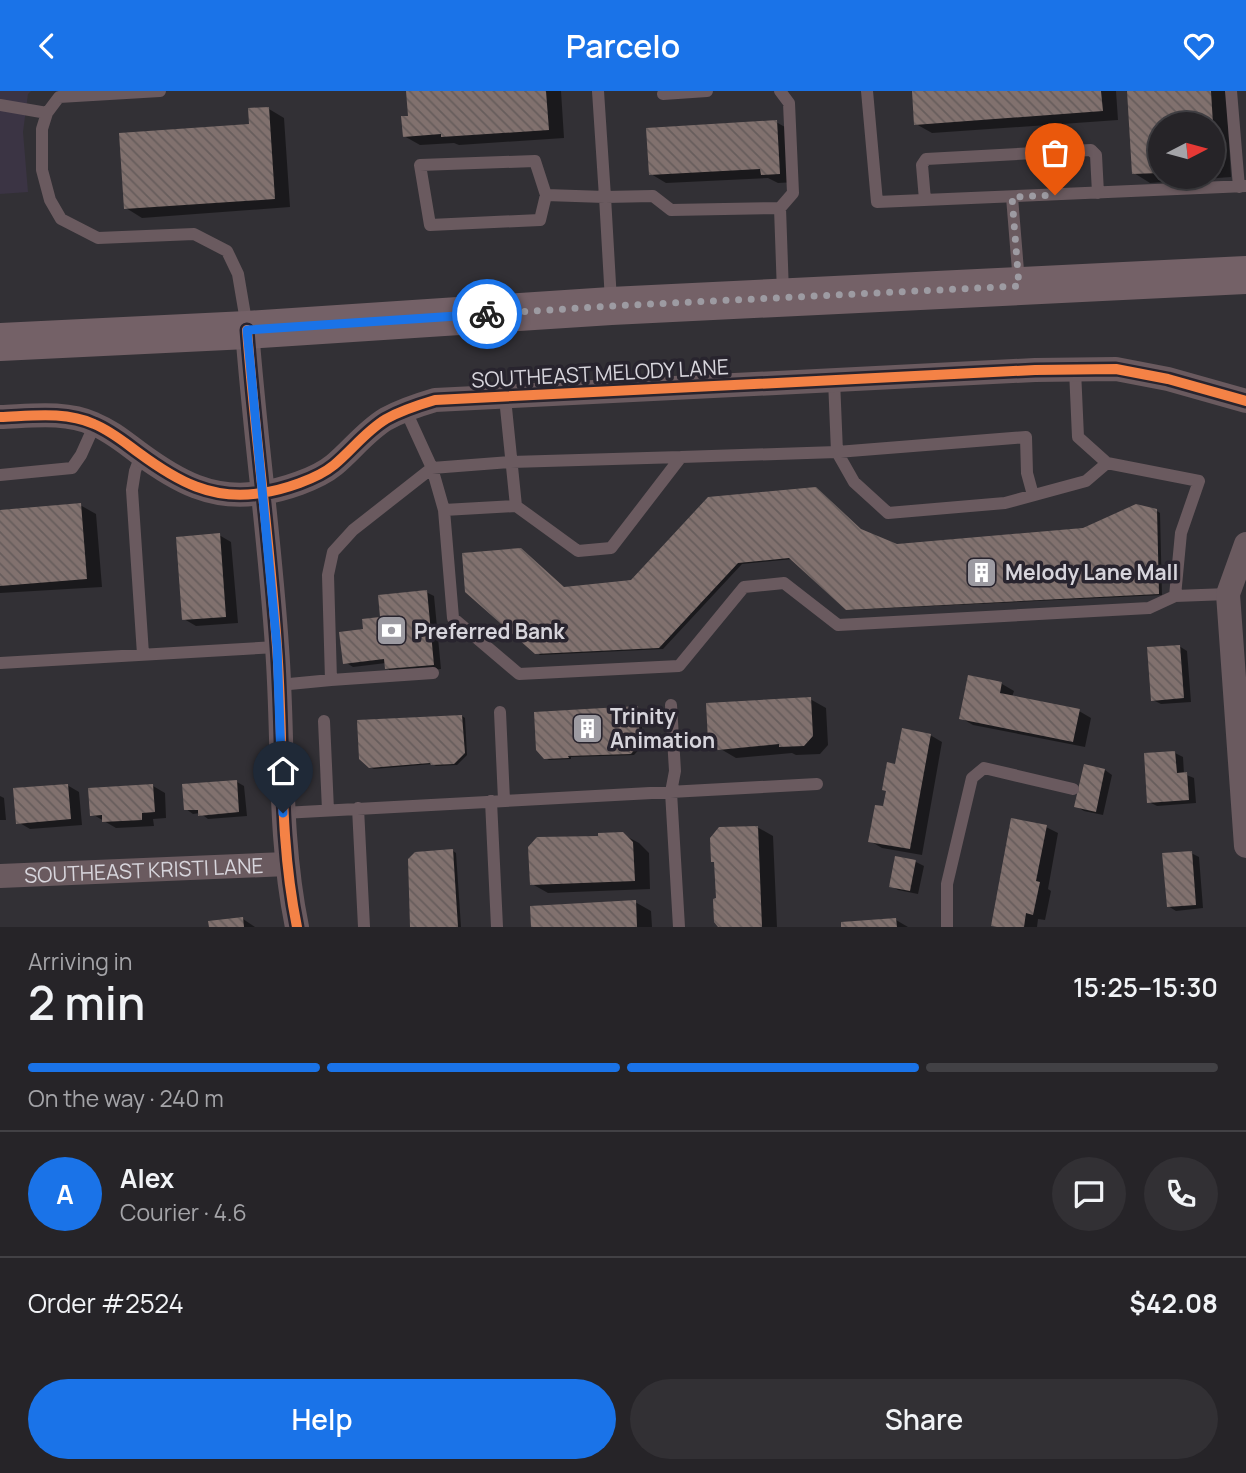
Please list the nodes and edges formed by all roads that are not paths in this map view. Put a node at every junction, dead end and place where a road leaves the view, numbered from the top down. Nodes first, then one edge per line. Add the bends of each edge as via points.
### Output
1 (160, 91) edge
2 (598, 91) edge
3 (707, 91) edge
4 (780, 91) edge
5 (867, 91) edge
6 (1231, 91) edge
7 (58, 94) edge
8 (663, 94) dead end
9 (0, 105) edge
10 (47, 113) junction
11 (1242, 187) edge
12 (1098, 193) junction
13 (546, 195) junction
14 (605, 197) junction
15 (1012, 197) junction
16 (925, 200) junction
17 (780, 208) junction
18 (1246, 275) edge
19 (1019, 286) junction
20 (783, 297) junction
21 (611, 306) junction
22 (247, 330) junction
23 (0, 342) edge
24 (1075, 370) junction
25 (834, 380) junction
26 (505, 398) junction
27 (1246, 401) edge
28 (405, 409) junction
29 (0, 418) edge
30 (95, 424) junction
31 (837, 452) junction
32 (141, 454) junction
33 (681, 457) junction
34 (511, 463) junction
35 (1107, 463) junction
36 (432, 468) junction
37 (0, 475) edge
38 (262, 493) junction
39 (1033, 495) junction
40 (516, 506) junction
41 (444, 510) junction
42 (1246, 544) edge
43 (1228, 594) junction
44 (1175, 596) junction
45 (277, 647) junction
46 (143, 654) junction
47 (0, 663) edge
48 (433, 673) dead end
49 (331, 680) junction
50 (279, 685) junction
51 (671, 705) dead end
52 (500, 712) dead end
53 (324, 721) dead end
54 (817, 784) dead end
55 (1073, 789) dead end
56 (671, 792) junction
57 (498, 800) junction
58 (358, 808) junction
59 (328, 810) junction
60 (283, 813) junction
61 (1246, 846) edge
62 (287, 864) junction
63 (0, 876) edge
64 (297, 927) edge
65 (364, 927) edge
66 (497, 927) edge
67 (679, 927) edge
68 (947, 927) edge

1 - 7 lane
2 - 14 lane
3 - 8 lane
4 - 17 lane via 789,103 793,193
5 - 16 lane via 877,202
6 - 11 lane
7 - 10 lane
9 - 10 lane
10 - 22 lane via 42,129 43,170 50,201 61,219 98,238 194,234 227,251 238,274
11 - 12 lane
12 - 15 lane
12 - 16 lane via 1096,155 1091,150 926,159 922,165
13 - 13 lane via 540,220 430,225 420,165 535,161
13 - 14 lane
14 - 17 lane via 653,196 671,210
14 - 21 lane
15 - 16 lane
15 - 19 lane
17 - 20 lane
18 - 19 main road
19 - 20 main road
20 - 21 main road
21 - 22 main road
22 - 23 main road
22 - 38 street
24 - 25 street, SOUTHEAST MELODY LANE
24 - 27 street, SOUTHEAST MELODY LANE via 1140,373
24 - 35 lane via 1078,437
25 - 26 street, SOUTHEAST MELODY LANE
25 - 31 lane
26 - 28 street, SOUTHEAST MELODY LANE via 435,400
26 - 34 lane
28 - 36 lane
28 - 38 street, SOUTHEAST MELODY LANE via 384,420 335,465 313,478
29 - 30 street, SOUTHEAST MELODY LANE via 75,417
30 - 32 street, SOUTHEAST MELODY LANE
30 - 37 lane via 72,468
31 - 33 lane
31 - 39 lane via 854,482 888,513 1005,503
31 - 39 lane via 1026,437
32 - 38 street, SOUTHEAST MELODY LANE via 192,487 222,495
32 - 46 lane via 132,490
33 - 34 lane
33 - 40 lane via 611,548 578,551
34 - 36 lane
34 - 40 lane
35 - 39 lane via 1086,481
35 - 44 lane via 1199,481 1181,533
36 - 41 lane
36 - 49 lane via 353,530 333,552 328,575
38 - 45 street
40 - 41 lane
41 - 44 lane via 453,618 519,674 679,666 744,587 784,583 838,625 1149,608
42 - 43 street
43 - 44 lane
43 - 61 street
45 - 46 lane
45 - 50 street
46 - 47 lane
48 - 49 lane
49 - 50 lane
50 - 60 street
51 - 56 lane via 675,772
52 - 57 lane
53 - 59 lane
54 - 56 lane
55 - 68 lane via 984,768 971,778 947,884
56 - 57 lane
56 - 67 lane
57 - 58 lane
57 - 66 lane
58 - 59 lane
58 - 65 lane
59 - 60 lane
60 - 62 street
62 - 63 street, SOUTHEAST KRISTI LANE
62 - 64 street

